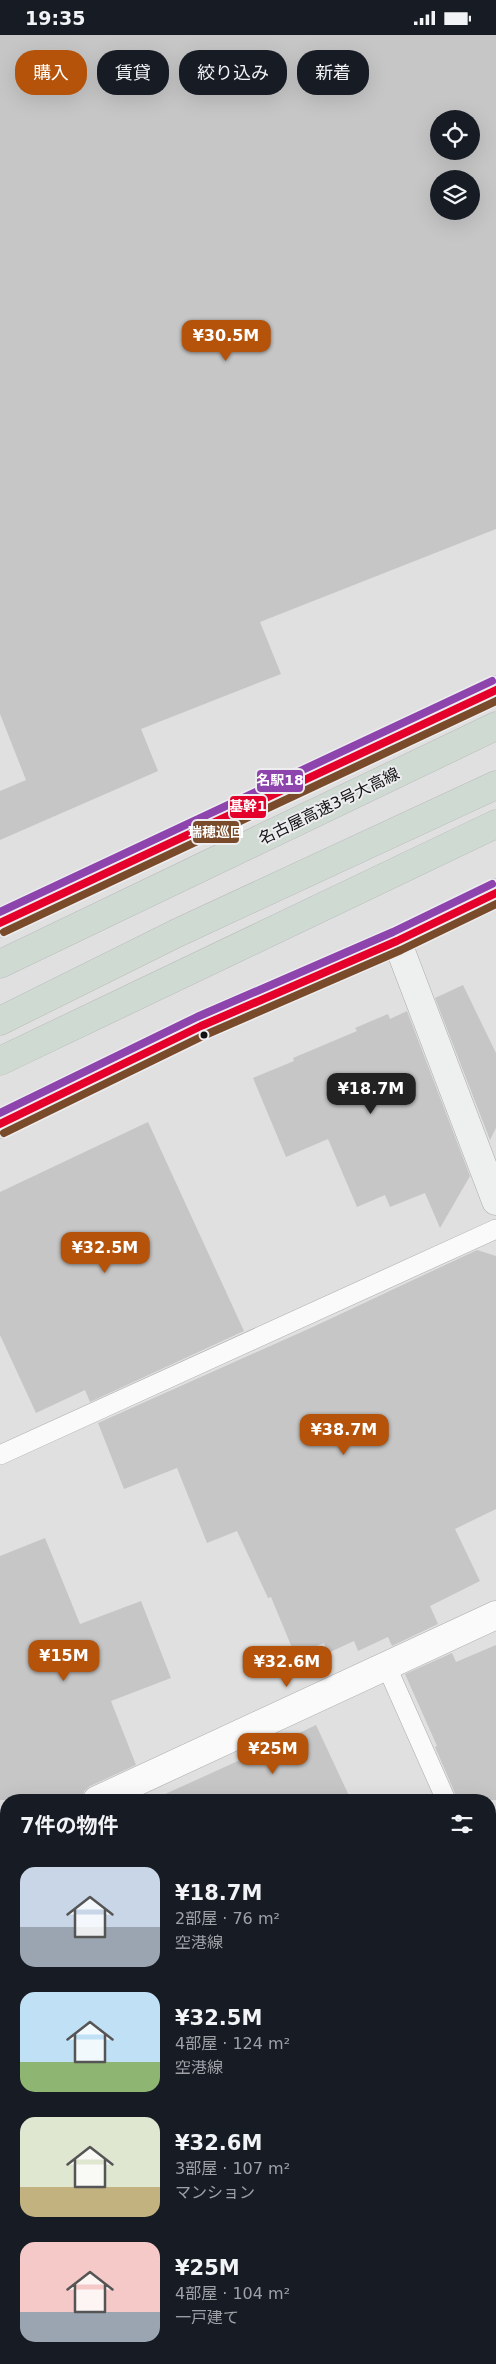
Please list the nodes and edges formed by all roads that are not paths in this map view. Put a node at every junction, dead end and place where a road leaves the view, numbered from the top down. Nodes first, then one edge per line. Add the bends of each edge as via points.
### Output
1 (496, 690) edge
2 (496, 726) edge
3 (496, 785) edge
4 (496, 824) edge
5 (496, 893) edge
6 (0, 923) edge
7 (397, 941) junction
8 (0, 964) edge
9 (0, 1021) edge
10 (0, 1061) edge
11 (0, 1124) edge
12 (496, 1201) edge
13 (496, 1229) edge
14 (0, 1455) edge
15 (496, 1615) edge
16 (386, 1665) junction
17 (110, 1794) edge
18 (443, 1794) edge

1 - 6 main road
2 - 8 highway, 名古屋高速3号大高線
3 - 9 highway via 177,933
4 - 10 highway
5 - 7 main road
7 - 11 main road via 201,1026
7 - 12 street
13 - 14 lane
15 - 16 street
16 - 17 street
16 - 18 lane

